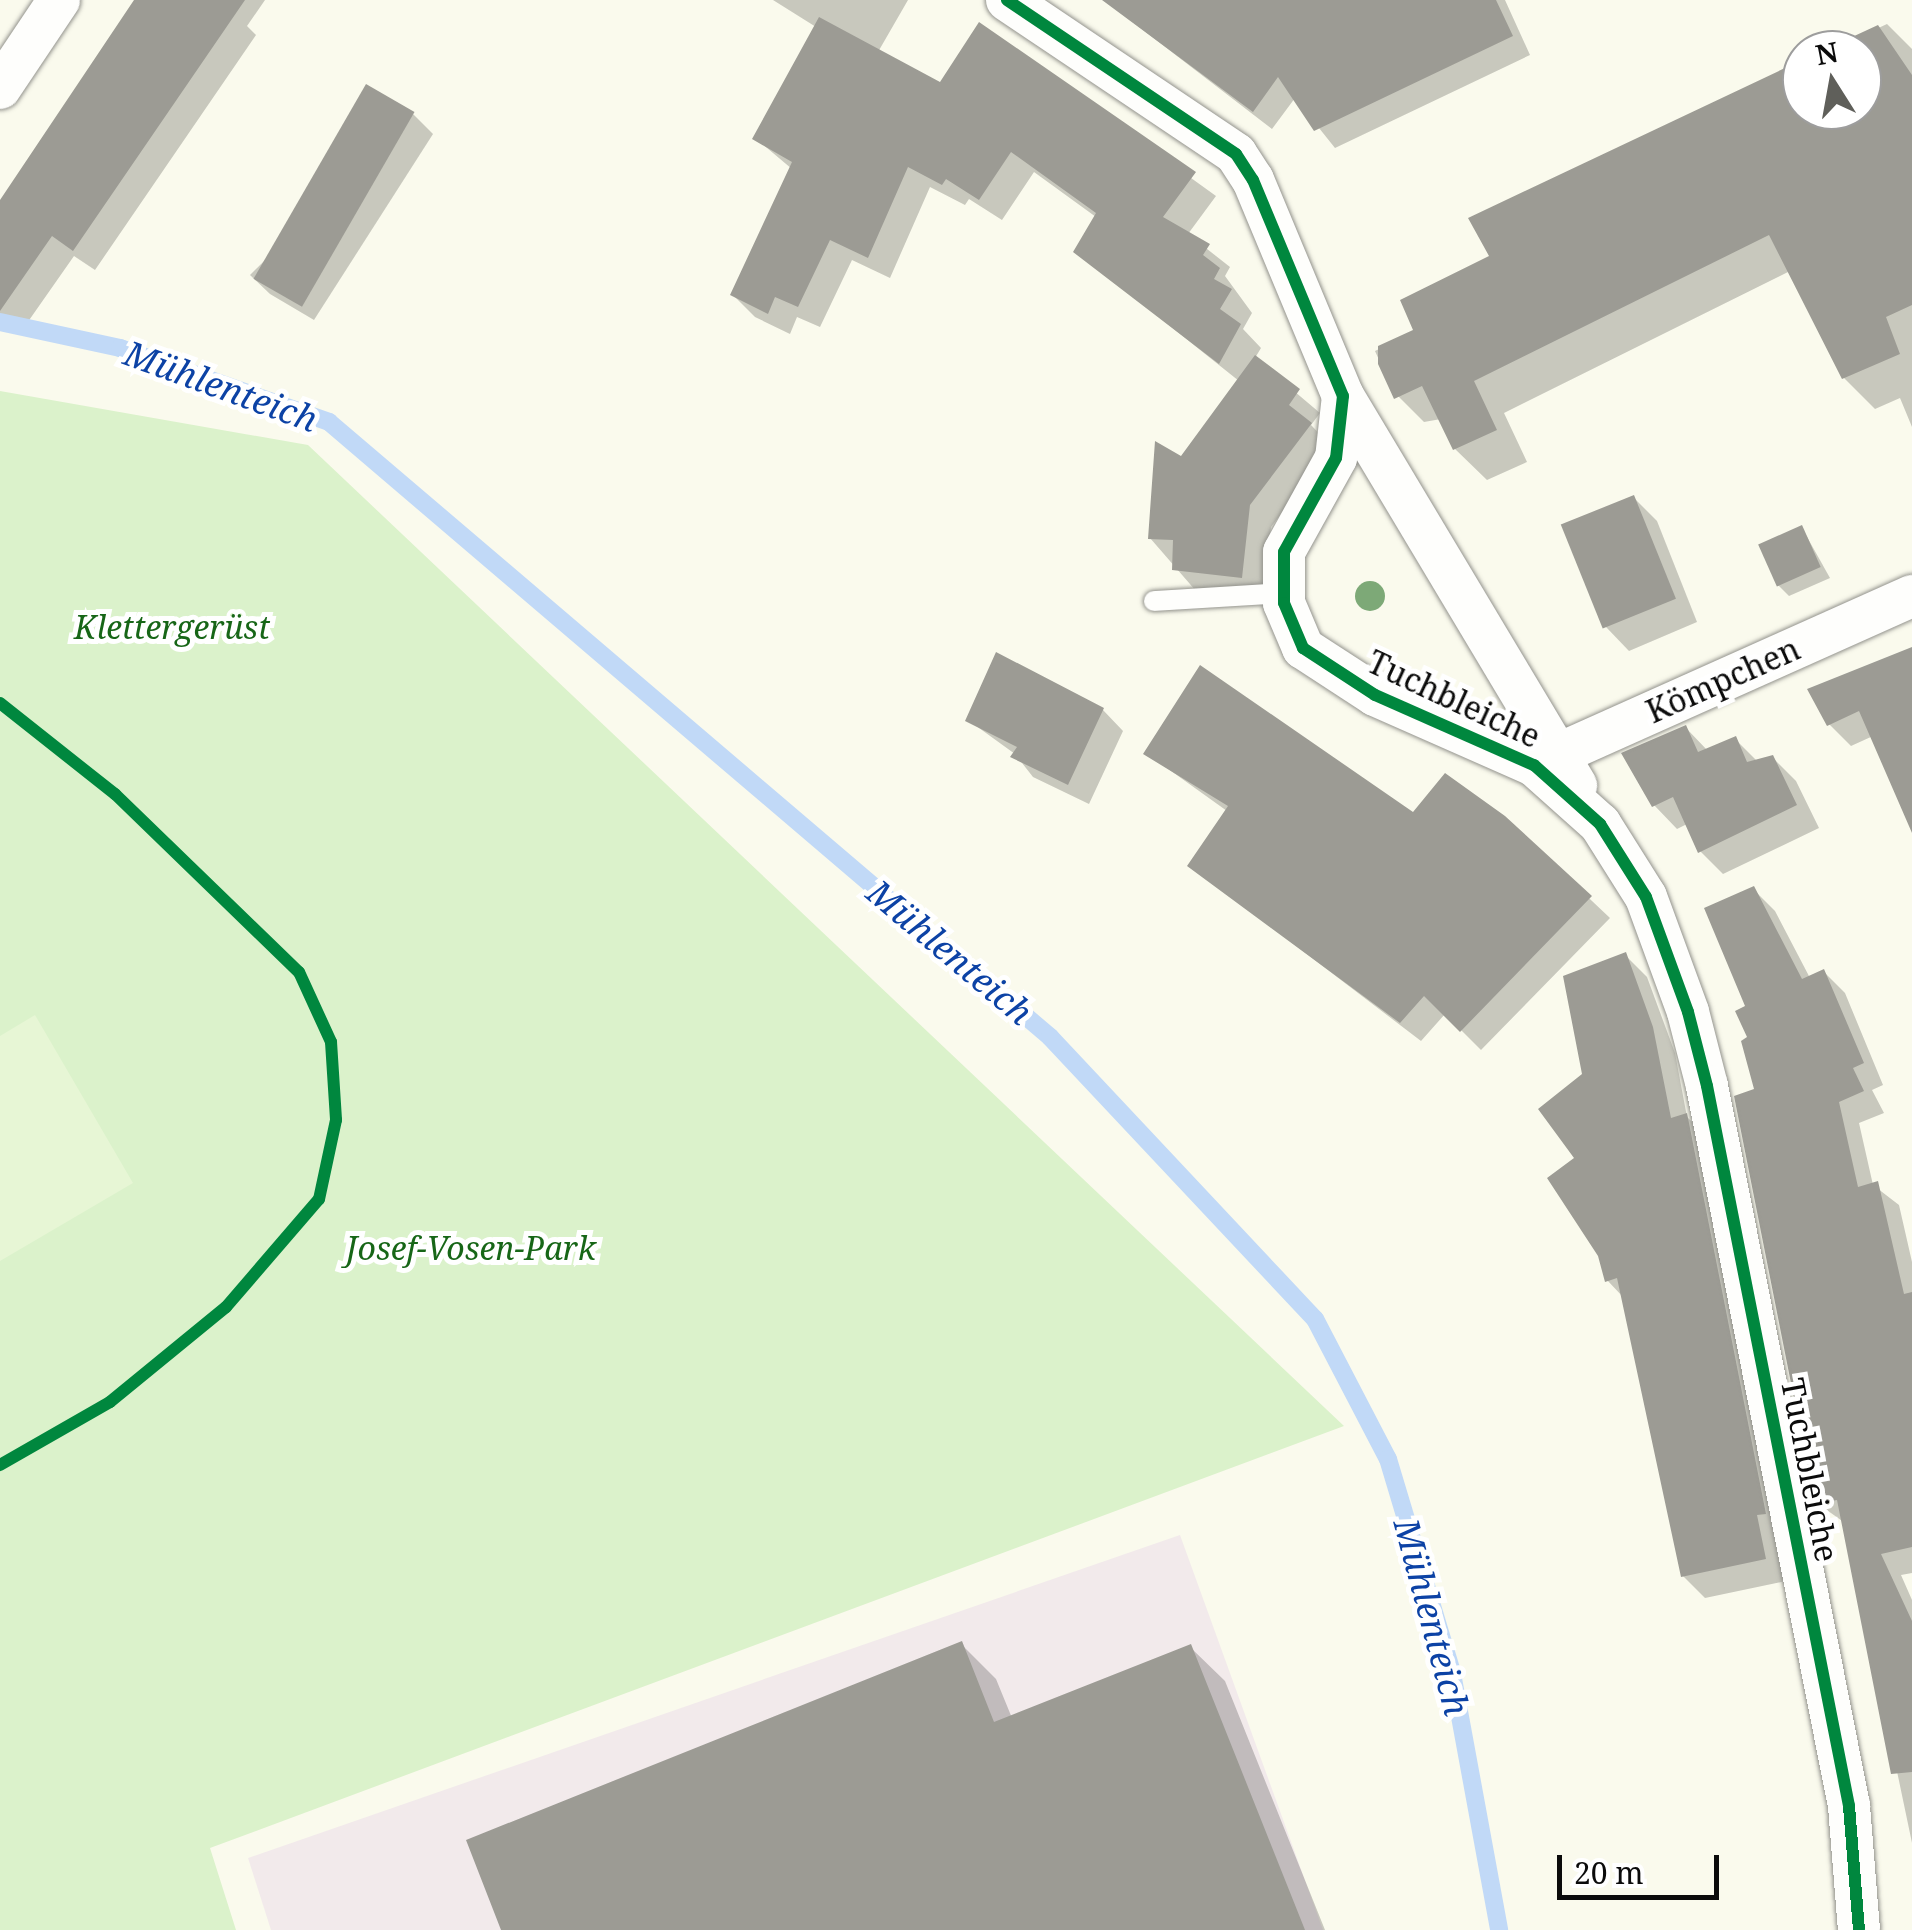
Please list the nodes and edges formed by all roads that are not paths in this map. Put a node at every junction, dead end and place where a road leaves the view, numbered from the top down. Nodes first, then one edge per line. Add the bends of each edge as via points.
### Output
1 (59, 0) edge
2 (1008, 0) edge
3 (0, 88) edge
4 (1343, 396) junction
5 (1284, 593) junction
6 (1912, 596) edge
7 (1154, 602) dead end
8 (1545, 760) junction
9 (1859, 1930) edge

1 - 3 street
2 - 4 street, Tuchbleiche via 1236,154
4 - 5 street, Tuchbleiche via 1336,458 1289,534
4 - 8 street, Tuchbleiche
5 - 7 lane
5 - 8 street, Tuchbleiche via 1303,648 1318,663
6 - 8 street, Kömpchen
8 - 9 street, Tuchbleiche via 1600,824 1646,897 1688,1012 1849,1806

